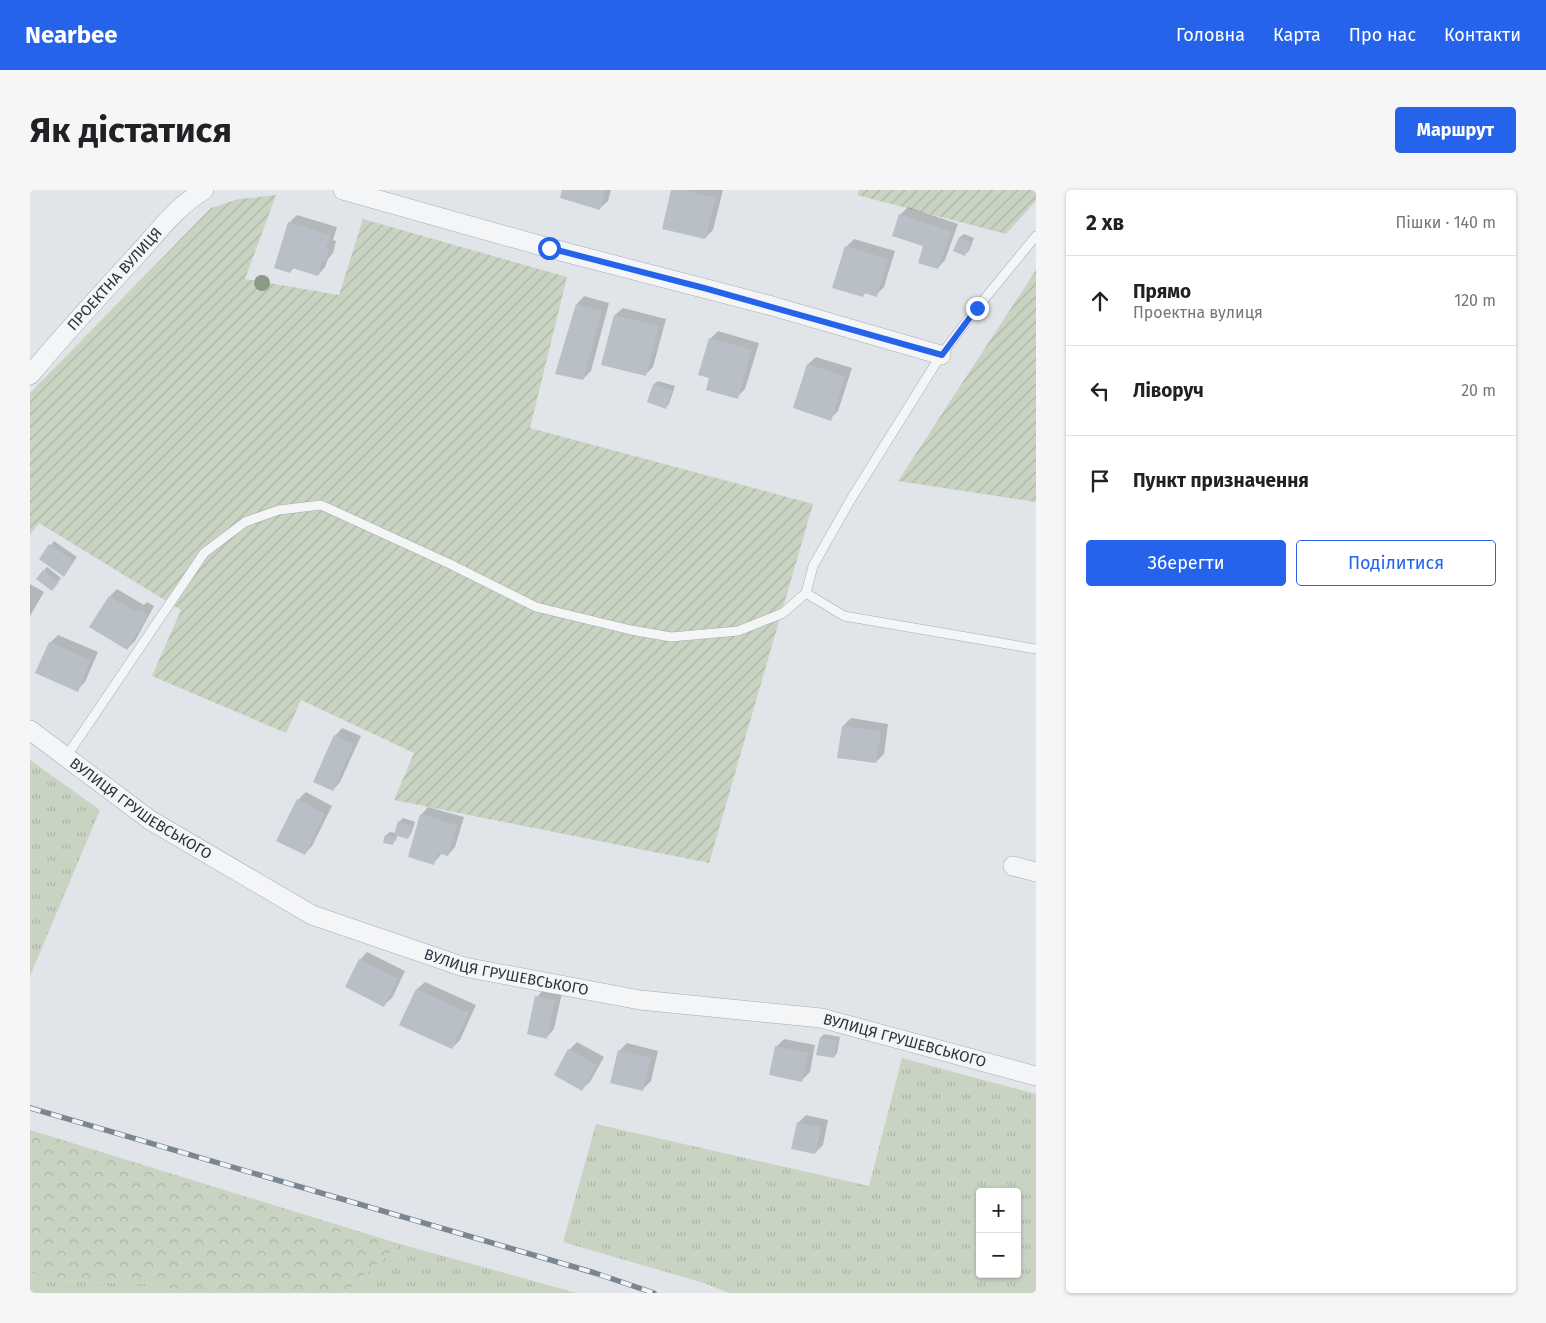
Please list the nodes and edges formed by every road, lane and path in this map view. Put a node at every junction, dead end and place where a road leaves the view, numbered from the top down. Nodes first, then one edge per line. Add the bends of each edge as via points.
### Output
1 (204, 190) edge
2 (343, 190) edge
3 (1036, 236) edge
4 (942, 355) junction
5 (30, 375) edge
6 (806, 593) junction
7 (1036, 649) edge
8 (30, 730) edge
9 (66, 757) junction
10 (1013, 866) dead end
11 (1036, 872) edge
12 (1036, 1076) edge

1 - 5 street, ПРОЕКТНА ВУЛИЦЯ via 192,197 167,222
2 - 4 street
3 - 4 lane
4 - 6 lane via 851,499 814,566
6 - 7 lane via 844,616
6 - 9 lane via 782,613 738,631 671,637 536,607 321,505 278,510 246,522 204,552
8 - 9 street, ВУЛИЦЯ ГРУШЕВСЬКОГО
9 - 12 street, ВУЛИЦЯ ГРУШЕВСЬКОГО via 150,820 312,915 464,967 640,1000 821,1018
10 - 11 street

